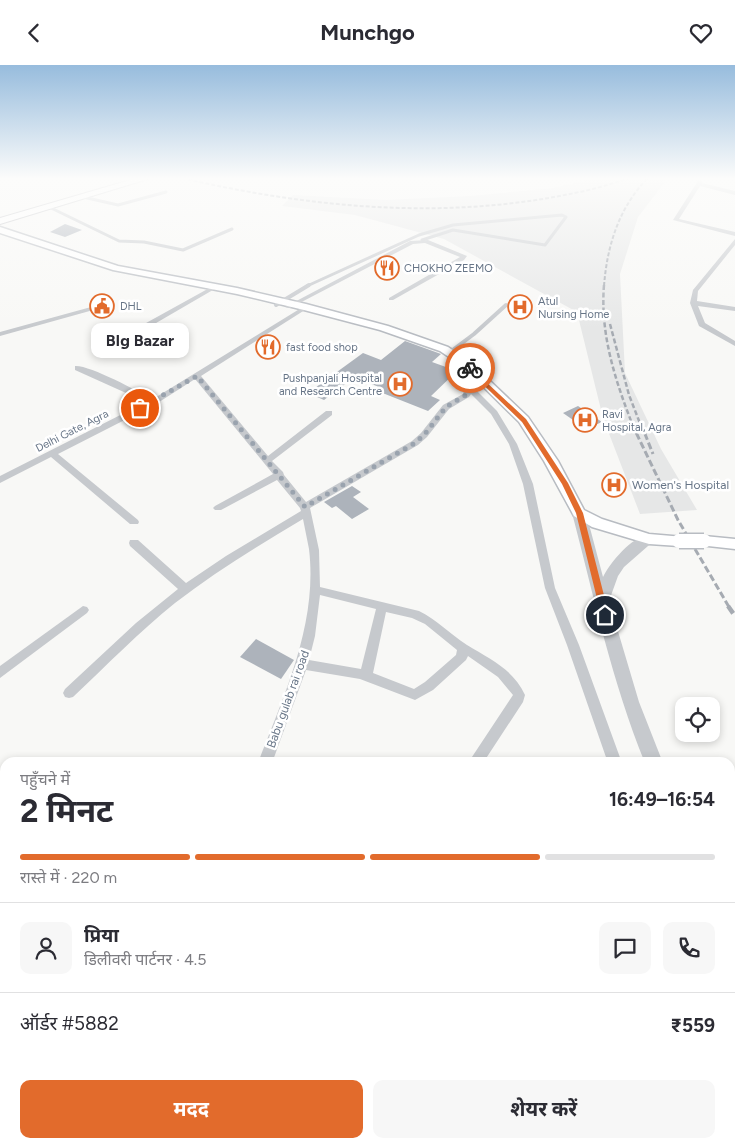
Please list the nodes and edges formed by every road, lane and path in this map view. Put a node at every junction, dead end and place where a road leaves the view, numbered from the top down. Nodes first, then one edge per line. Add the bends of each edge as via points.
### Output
1 (94, 229) edge
2 (232, 229) dead end
3 (441, 229) edge
4 (556, 229) edge
5 (712, 229) edge
6 (2, 233) edge
7 (735, 234) edge
8 (422, 240) junction
9 (735, 241) edge
10 (212, 289) junction
11 (391, 299) dead end
12 (693, 303) junction
13 (102, 305) dead end
14 (506, 305) dead end
15 (295, 306) junction
16 (735, 309) edge
17 (107, 332) dead end
18 (0, 334) edge
19 (735, 344) edge
20 (450, 352) junction
21 (465, 363) junction
22 (78, 368) dead end
23 (197, 376) junction
24 (467, 385) junction
25 (153, 402) junction
26 (329, 413) dead end
27 (53, 454) junction
28 (268, 460) junction
29 (280, 474) junction
30 (0, 480) edge
31 (218, 508) dead end
32 (305, 510) junction
33 (579, 513) junction
34 (134, 522) dead end
35 (648, 539) junction
36 (134, 543) dead end
37 (735, 544) edge
38 (185, 589) junction
39 (315, 590) junction
40 (602, 600) junction
41 (382, 606) junction
42 (83, 610) dead end
43 (464, 648) junction
44 (302, 664) junction
45 (0, 673) edge
46 (366, 675) junction
47 (69, 693) dead end
48 (267, 757) edge
49 (479, 757) edge
50 (613, 757) edge
51 (652, 757) edge

1 - 2 lane via 119,241 183,250
3 - 15 lane via 419,235 309,285
4 - 8 lane via 544,245 453,230
5 - 7 street
6 - 10 main road via 102,270
8 - 11 street via 464,257
8 - 15 street, Delhi Gate, Agra via 412,242
9 - 12 street via 695,291
10 - 15 main road
10 - 17 street via 129,335
12 - 16 street
12 - 19 street via 702,324
13 - 18 street
14 - 20 lane
15 - 20 main road via 384,328
15 - 23 street, Delhi Gate, Agra
20 - 21 main road
21 - 24 street via 462,375
21 - 33 main road via 524,420
22 - 25 street
23 - 25 street, Delhi Gate, Agra
23 - 28 street, Babu gulab rai road
24 - 32 street via 466,395 446,407 415,443
24 - 50 street via 494,413 513,444 528,484 550,588
25 - 27 street, Delhi Gate, Agra
26 - 28 street
27 - 30 street, Delhi Gate, Agra
27 - 34 street
28 - 29 street, Babu gulab rai road
29 - 31 street
29 - 32 street, Babu gulab rai road
32 - 38 street
32 - 39 street, Babu gulab rai road via 314,550
33 - 35 main road via 597,523
33 - 40 street
35 - 37 main road, bridge
35 - 40 street via 615,565
36 - 38 street
38 - 47 street
39 - 41 street
39 - 44 street, Babu gulab rai road
40 - 51 street via 626,690
41 - 43 street via 429,621
41 - 46 street
42 - 45 street
43 - 46 street via 462,657 415,695
43 - 49 street via 496,667 519,695 517,703
44 - 46 street
44 - 48 street, Babu gulab rai road

